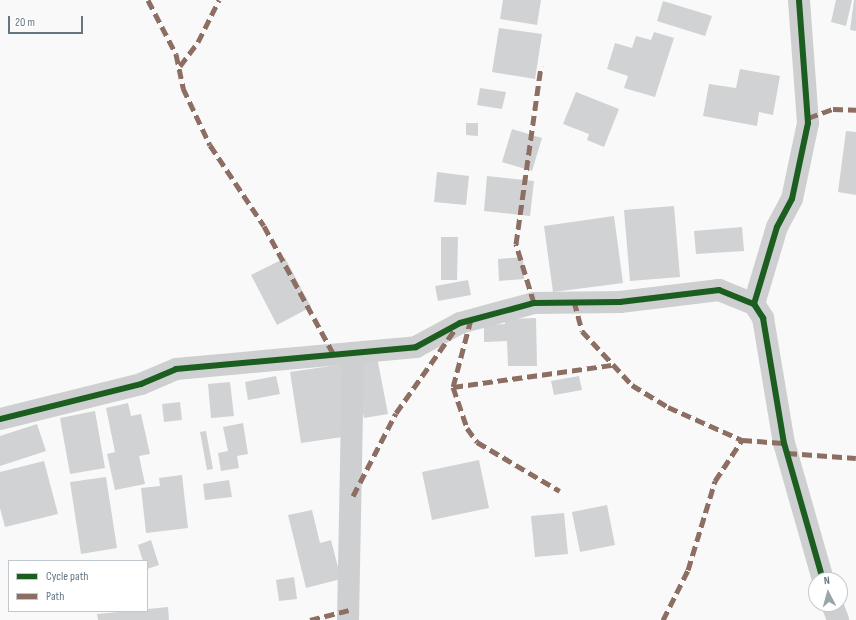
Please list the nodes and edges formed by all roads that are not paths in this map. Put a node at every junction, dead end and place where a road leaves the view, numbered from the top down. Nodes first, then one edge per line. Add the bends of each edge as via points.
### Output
1 (799, 0) edge
2 (754, 304) junction
3 (353, 353) junction
4 (0, 419) edge
5 (821, 572) edge
6 (348, 620) edge

1 - 2 street via 808,123 792,199 777,227
2 - 3 street via 719,290 620,302 534,303 460,323 416,347
2 - 5 street via 763,318 784,443
3 - 4 street via 176,369 140,384
3 - 6 street

